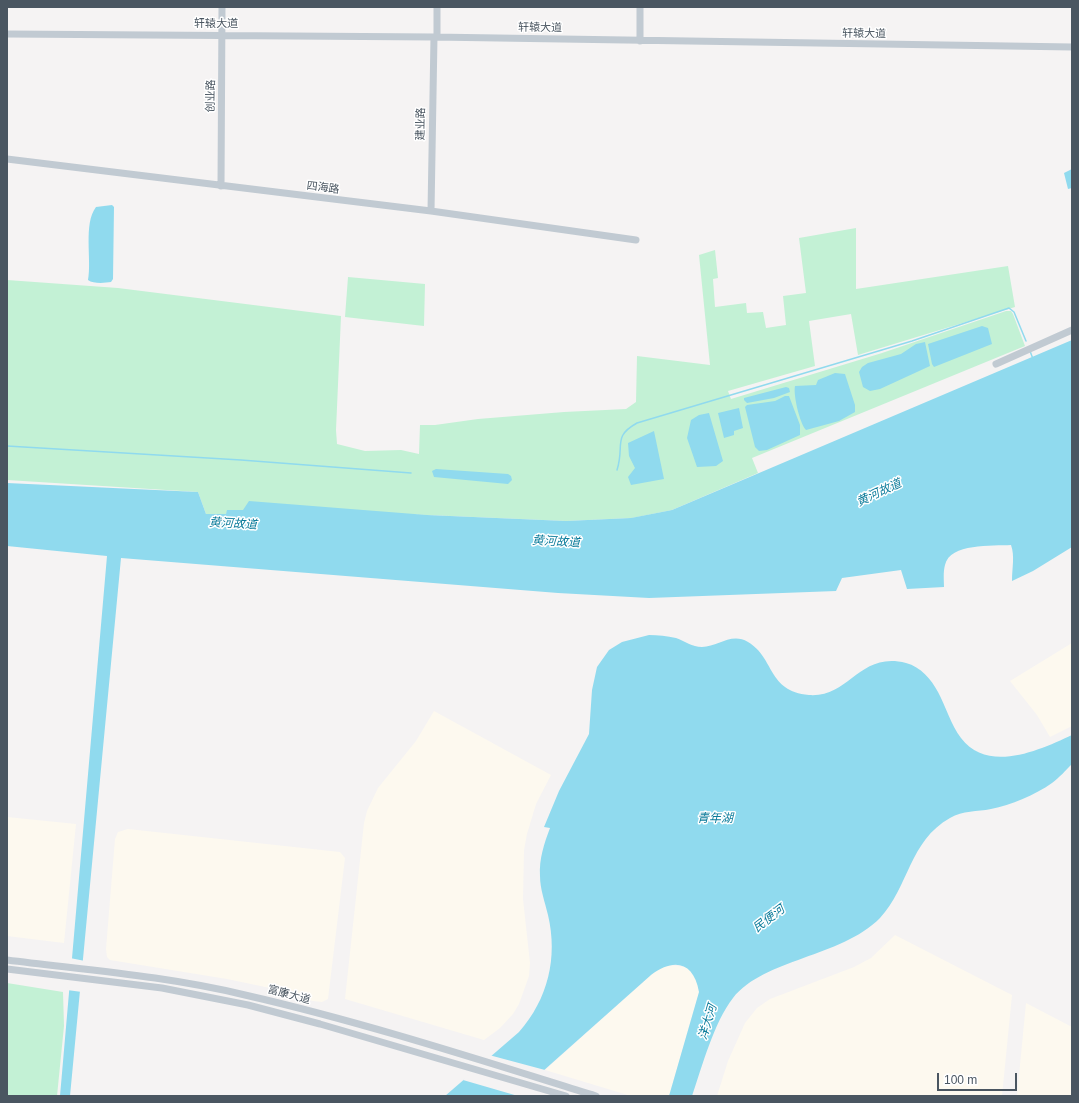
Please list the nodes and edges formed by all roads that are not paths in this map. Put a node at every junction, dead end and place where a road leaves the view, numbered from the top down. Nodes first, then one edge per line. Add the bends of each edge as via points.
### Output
1 (222, 7) edge
2 (437, 7) edge
3 (640, 7) edge
4 (7, 34) edge
5 (223, 35) junction
6 (435, 37) junction
7 (640, 41) junction
8 (1072, 47) edge
9 (7, 159) edge
10 (221, 186) junction
11 (431, 211) junction
12 (636, 240) dead end
13 (1072, 330) edge
14 (996, 364) dead end
15 (7, 960) edge
16 (7, 968) edge
17 (585, 1094) edge
18 (566, 1096) edge
19 (596, 1096) edge

1 - 5 street, 创业路
2 - 6 street, 建业路
3 - 7 street
4 - 5 street, 轩辕大道
5 - 6 street, 轩辕大道
5 - 10 street, 创业路
6 - 7 street, 轩辕大道
6 - 11 street, 建业路
7 - 8 street, 轩辕大道
9 - 10 street, 四海路
10 - 11 street, 四海路
11 - 12 street, 四海路
13 - 14 street
15 - 17 street, 富康大道 via 159,978 244,994 485,1062
16 - 18 street, 富康大道 via 162,988 248,1005
17 - 19 street

